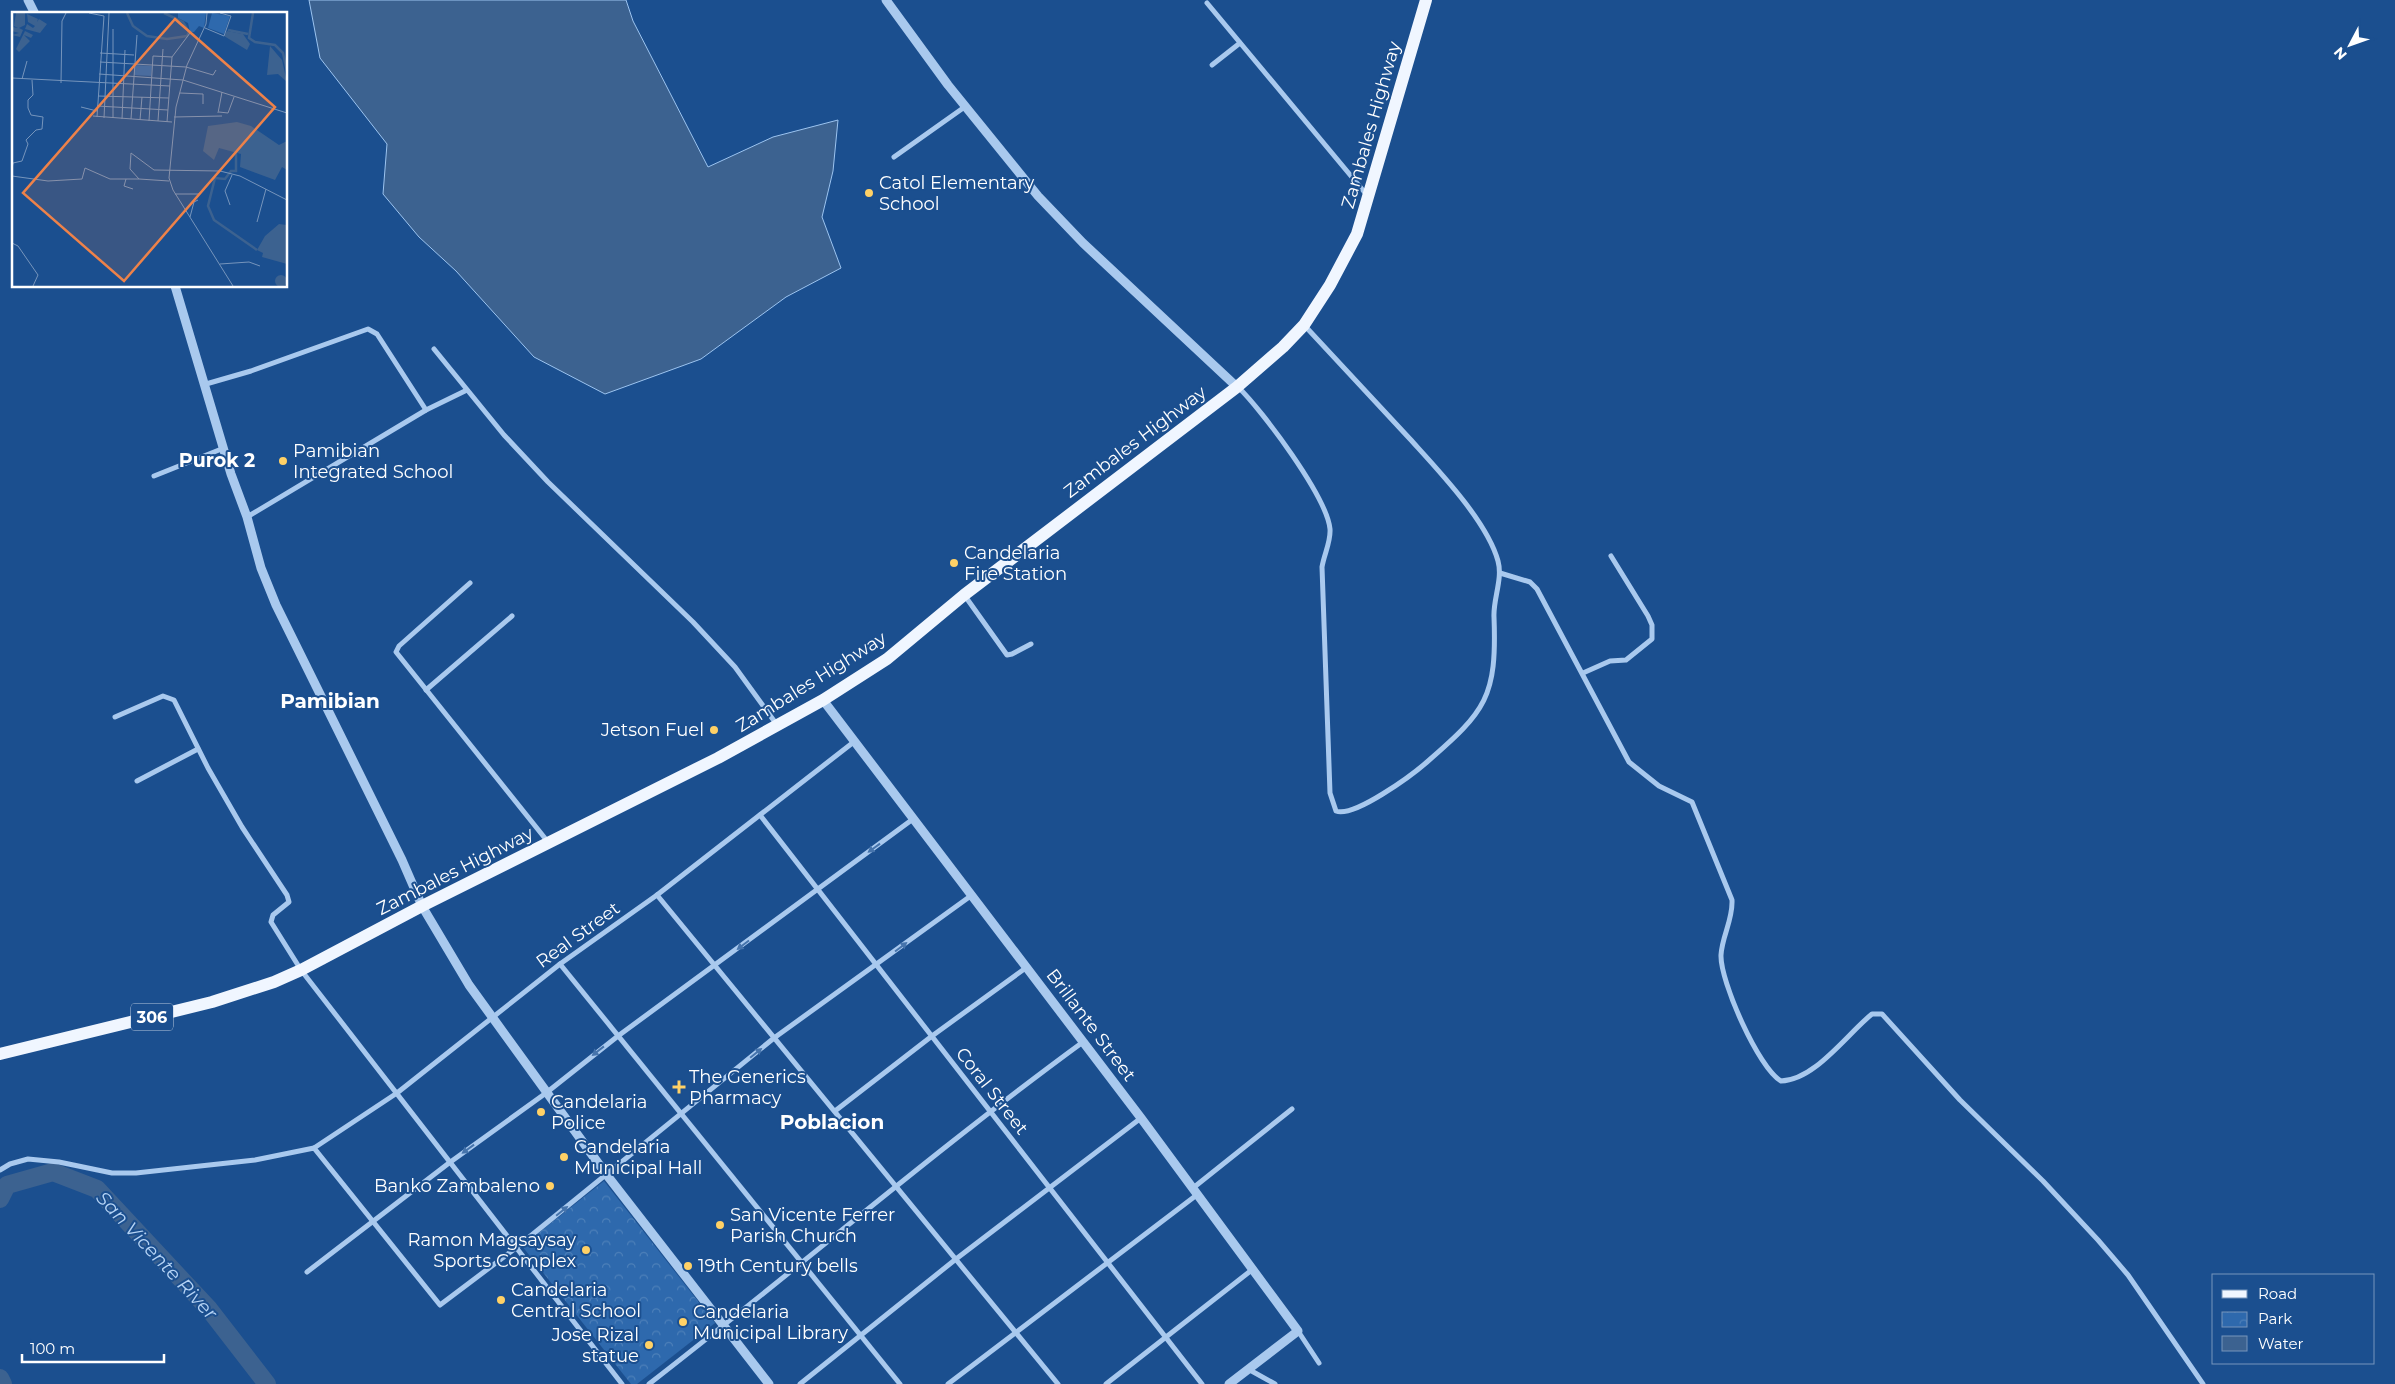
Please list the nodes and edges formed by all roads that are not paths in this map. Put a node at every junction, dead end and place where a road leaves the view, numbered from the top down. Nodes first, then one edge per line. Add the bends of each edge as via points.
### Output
1 (28, 0) edge
2 (886, 0) edge
3 (1426, 0) edge
4 (1207, 3) dead end
5 (34, 12) edge
6 (1240, 43) junction
7 (1212, 65) dead end
8 (966, 106) junction
9 (894, 156) dead end
10 (1368, 196) junction
11 (176, 288) edge
12 (1304, 325) junction
13 (434, 349) dead end
14 (206, 384) junction
15 (1237, 387) junction
16 (467, 390) junction
17 (426, 410) junction
18 (224, 448) junction
19 (154, 476) dead end
20 (247, 517) junction
21 (1611, 556) dead end
22 (1500, 573) junction
23 (470, 584) dead end
24 (964, 595) junction
25 (512, 616) dead end
26 (1031, 644) dead end
27 (1583, 673) junction
28 (426, 690) junction
29 (823, 700) junction
30 (115, 717) dead end
31 (777, 725) junction
32 (855, 741) junction
33 (198, 749) junction
34 (137, 781) dead end
35 (760, 815) junction
36 (913, 819) junction
37 (548, 843) junction
38 (818, 889) junction
39 (657, 895) junction
40 (972, 895) junction
41 (422, 906) junction
42 (560, 964) junction
43 (716, 965) junction
44 (876, 966) junction
45 (1026, 967) junction
46 (301, 970) junction
47 (491, 1017) junction
48 (618, 1036) junction
49 (932, 1036) junction
50 (774, 1038) junction
51 (1083, 1042) junction
52 (0, 1054) edge
53 (397, 1093) junction
54 (546, 1093) junction
55 (1292, 1109) dead end
56 (990, 1110) junction
57 (835, 1111) junction
58 (681, 1113) junction
59 (1141, 1118) junction
60 (314, 1148) junction
61 (449, 1163) junction
62 (0, 1170) edge
63 (606, 1174) junction
64 (897, 1185) junction
65 (1049, 1188) junction
66 (1196, 1191) junction
67 (372, 1220) junction
68 (517, 1247) junction
69 (956, 1259) junction
70 (1106, 1263) junction
71 (803, 1264) junction
72 (1254, 1268) junction
73 (307, 1272) dead end
74 (724, 1326) junction
75 (1298, 1331) junction
76 (1015, 1333) junction
77 (860, 1335) junction
78 (1166, 1338) junction
79 (1319, 1363) dead end
80 (1248, 1369) junction
81 (622, 1384) edge
82 (649, 1384) edge
83 (769, 1384) edge
84 (800, 1384) edge
85 (900, 1384) edge
86 (948, 1384) edge
87 (1058, 1384) edge
88 (1106, 1384) edge
89 (1202, 1384) edge
90 (1229, 1384) edge
91 (1275, 1384) edge
92 (2203, 1384) edge

1 - 5 street
2 - 8 street
3 - 10 main road, Zambales Highway / 306
4 - 6 street
6 - 7 street
6 - 10 street
8 - 9 street
8 - 15 street via 1038,196 1083,243
10 - 12 main road, Zambales Highway / 306 via 1345,260
11 - 14 street
12 - 15 main road, Zambales Highway / 306
12 - 22 street via 1456,490 1496,553
13 - 16 street
14 - 17 street via 368,329 377,334
14 - 18 street
15 - 22 street via 1251,399 1306,478 1330,528 1322,584 1330,793 1336,811 1351,811 1421,768 1464,729 1480,709 1492,679 1494,612
15 - 24 main road, Zambales Highway / 306
16 - 17 street
16 - 31 street via 548,482 735,667
17 - 20 street
18 - 19 street
18 - 20 street
20 - 41 street via 261,568 276,605
21 - 27 street via 1648,616 1652,639 1626,660 1610,661
22 - 27 street via 1530,582 1537,589
23 - 28 street via 397,649 398,656
24 - 26 street via 1006,655
24 - 29 main road, Zambales Highway / 306 via 887,659
25 - 28 street
27 - 92 street via 1629,762 1659,786 1686,797 1697,811 1732,900 1732,912 1722,942 1724,976 1753,1045 1773,1077 1788,1080 1798,1076 1833,1051 1872,1014 1882,1014 1967,1107 2098,1240 2128,1275
28 - 37 street
29 - 31 main road, Zambales Highway / 306
29 - 32 street, Brillante Street
30 - 33 street via 168,697 178,706
31 - 37 main road, Zambales Highway / 306 via 682,777
32 - 35 street, Real Street
32 - 36 street, Brillante Street
33 - 34 street
33 - 46 street via 242,826 287,894 289,902 273,916 271,922
35 - 38 street, Coral Street
35 - 39 street, Real Street
36 -> 38 street
36 - 40 street, Brillante Street
37 - 41 main road, Zambales Highway / 306
38 -> 43 street
38 - 44 street, Coral Street
39 - 42 street, Real Street
39 - 43 street
44 -> 40 street
40 - 45 street, Brillante Street
41 - 46 main road, Zambales Highway / 306
41 - 47 street
42 - 47 street, Real Street
42 - 48 street
43 - 48 street
43 - 50 street
44 - 49 street, Coral Street
44 - 50 street
45 - 49 street
45 - 51 street, Brillante Street
46 - 52 main road, Zambales Highway / 306 via 212,1002
46 - 53 street
47 - 53 street, Real Street
47 - 54 street
48 -> 54 street
48 - 58 street
49 - 56 street, Coral Street
49 - 57 street
50 - 57 street
58 -> 50 street
51 - 56 street
51 - 59 street, Brillante Street
53 - 60 street, Real Street
53 - 61 street
54 -> 61 street
54 - 63 street
55 - 66 street
56 - 64 street
56 - 65 street, Coral Street
57 - 64 street
58 - 63 street
58 - 71 street
59 - 65 street
59 - 66 street, Brillante Street
60 - 62 street via 255,1160 136,1173 112,1173 28,1159
60 - 67 street
61 - 67 street
61 - 68 street
68 -> 63 street
63 - 74 street
64 - 69 street
64 - 71 street
65 - 69 street
65 - 70 street, Coral Street
66 - 70 street
66 - 72 street, Brillante Street
67 - 68 street via 440,1305
67 - 73 street
68 - 81 street
69 - 76 street
69 - 77 street
70 - 76 street
70 - 78 street, Coral Street
71 - 74 street
71 - 77 street
72 - 75 street, Brillante Street
72 - 78 street
74 - 82 street
74 - 83 street
75 - 79 street
75 - 80 street
76 - 86 street
76 - 87 street
77 - 84 street
77 - 85 street
78 - 88 street
78 - 89 street, Coral Street
80 - 90 street
80 - 91 street

